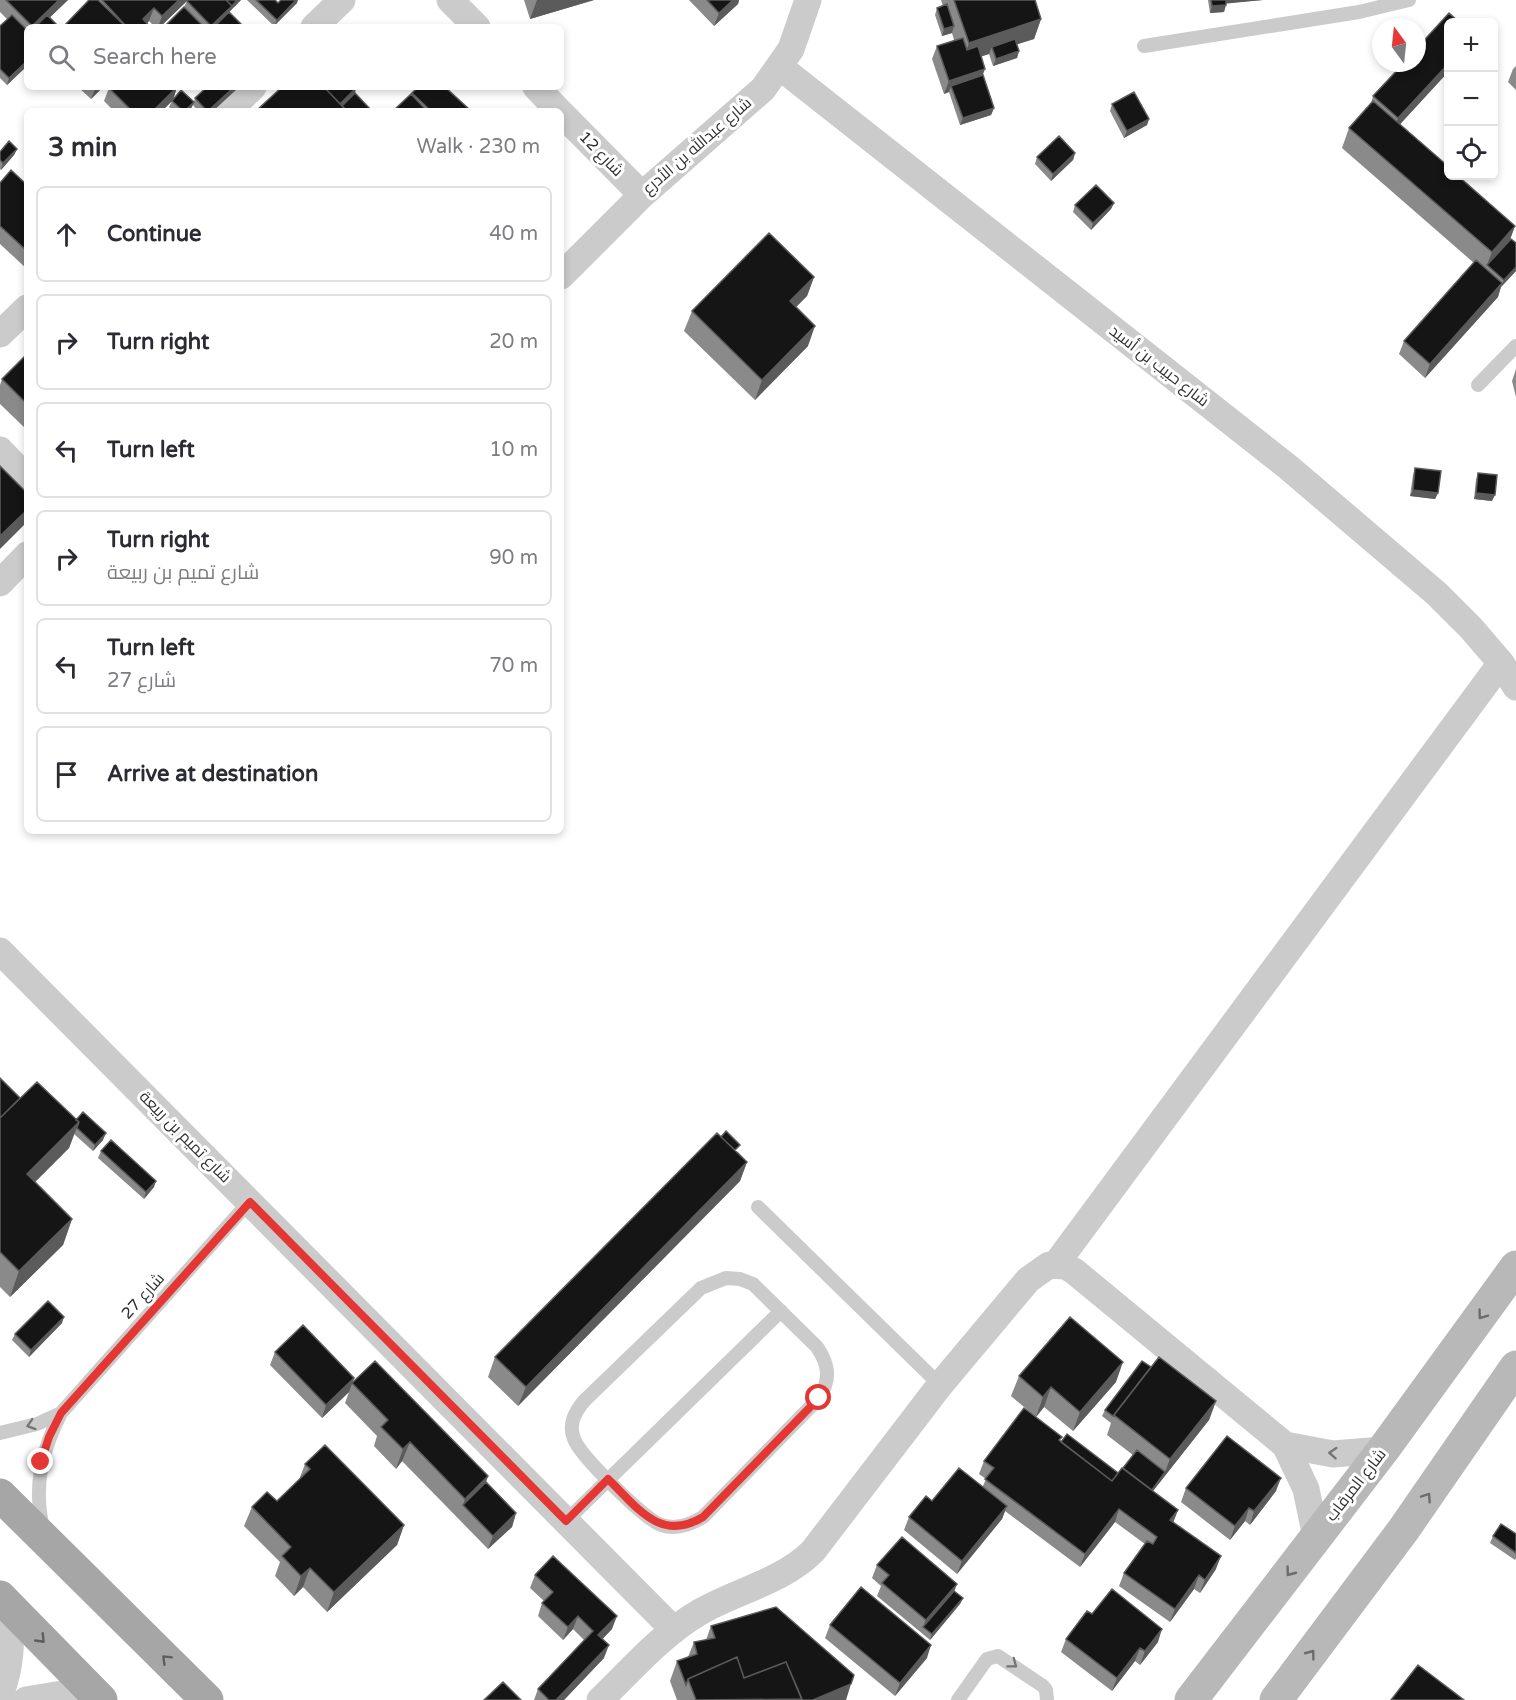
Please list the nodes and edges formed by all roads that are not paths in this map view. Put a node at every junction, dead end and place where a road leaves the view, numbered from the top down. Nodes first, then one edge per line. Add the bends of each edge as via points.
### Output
1 (342, 0) edge
2 (450, 0) edge
3 (808, 0) edge
4 (1409, 0) edge
5 (1377, 4) edge
6 (317, 24) edge
7 (474, 24) edge
8 (1144, 46) dead end
9 (780, 67) junction
10 (250, 90) edge
11 (539, 90) edge
12 (231, 108) edge
13 (556, 108) edge
14 (564, 116) edge
15 (642, 195) junction
16 (564, 273) edge
17 (24, 311) edge
18 (0, 334) edge
19 (1516, 346) edge
20 (1478, 385) dead end
21 (0, 450) edge
22 (24, 475) edge
23 (24, 558) edge
24 (0, 583) edge
25 (1501, 663) junction
26 (1516, 687) edge
27 (0, 951) edge
28 (250, 1202) junction
29 (758, 1207) dead end
30 (1056, 1264) junction
31 (1516, 1267) edge
32 (781, 1311) junction
33 (1516, 1367) edge
34 (940, 1385) junction
35 (61, 1413) junction
36 (0, 1433) edge
37 (1285, 1445) junction
38 (1383, 1450) junction
39 (608, 1479) junction
40 (0, 1495) edge
41 (566, 1521) junction
42 (1316, 1537) junction
43 (46, 1540) junction
44 (4, 1601) edge
45 (673, 1629) junction
46 (0, 1695) edge
47 (99, 1698) edge
48 (26, 1700) edge
49 (207, 1700) edge
50 (600, 1700) edge
51 (958, 1700) edge
52 (1047, 1700) edge
53 (1191, 1700) edge
54 (1275, 1700) edge

1 - 6 street
2 - 7 street
3 - 9 street, شارع عبدالله بن الأدرع via 799,30
4 - 5 lane
5 - 8 lane
9 - 15 street, شارع عبدالله بن الأدرع via 763,89
9 - 25 street, شارع حبيب بن أسيد via 1288,467 1437,594
10 - 12 street
11 - 13 street, شارع 12
14 - 15 street, شارع 12
15 - 16 street, شارع عبدالله بن الأدرع
17 - 18 street
19 - 20 lane
21 - 22 street
23 - 24 street
25 - 26 street, شارع حبيب بن أسيد
25 - 30 street
27 - 28 street, شارع تميم بن ربيعة
28 - 35 lane, شارع 27
28 - 41 street, شارع تميم بن ربيعة
29 - 34 lane
30 - 34 street via 1042,1268 1029,1280
30 - 37 street via 1074,1271
31 -> 38 main road, شارع المرقاب
32 - 39 lane
32 - 39 lane via 753,1284 740,1279 726,1278 701,1288 575,1412 574,1438
32 - 39 lane via 825,1358 826,1386 819,1398 703,1517 682,1526 660,1524
54 -> 33 main road via 1404,1529
34 - 45 street via 813,1551 797,1566 720,1600
35 -> 36 lane, شارع 27
35 - 43 lane, شارع 27 via 49,1437 40,1471 40,1515
38 -> 37 street via 1333,1454
37 - 42 street via 1306,1489
38 - 42 main road, شارع المرقاب
39 - 41 lane
40 - 43 main road
41 - 45 street, شارع تميم بن ربيعة
42 -> 53 main road, شارع المرقاب
49 -> 43 main road
44 - 46 street via 12,1635 10,1664
44 -> 47 main road
45 - 50 street
47 - 48 street via 68,1693
51 -> 52 lane via 983,1663 993,1656 1043,1686

